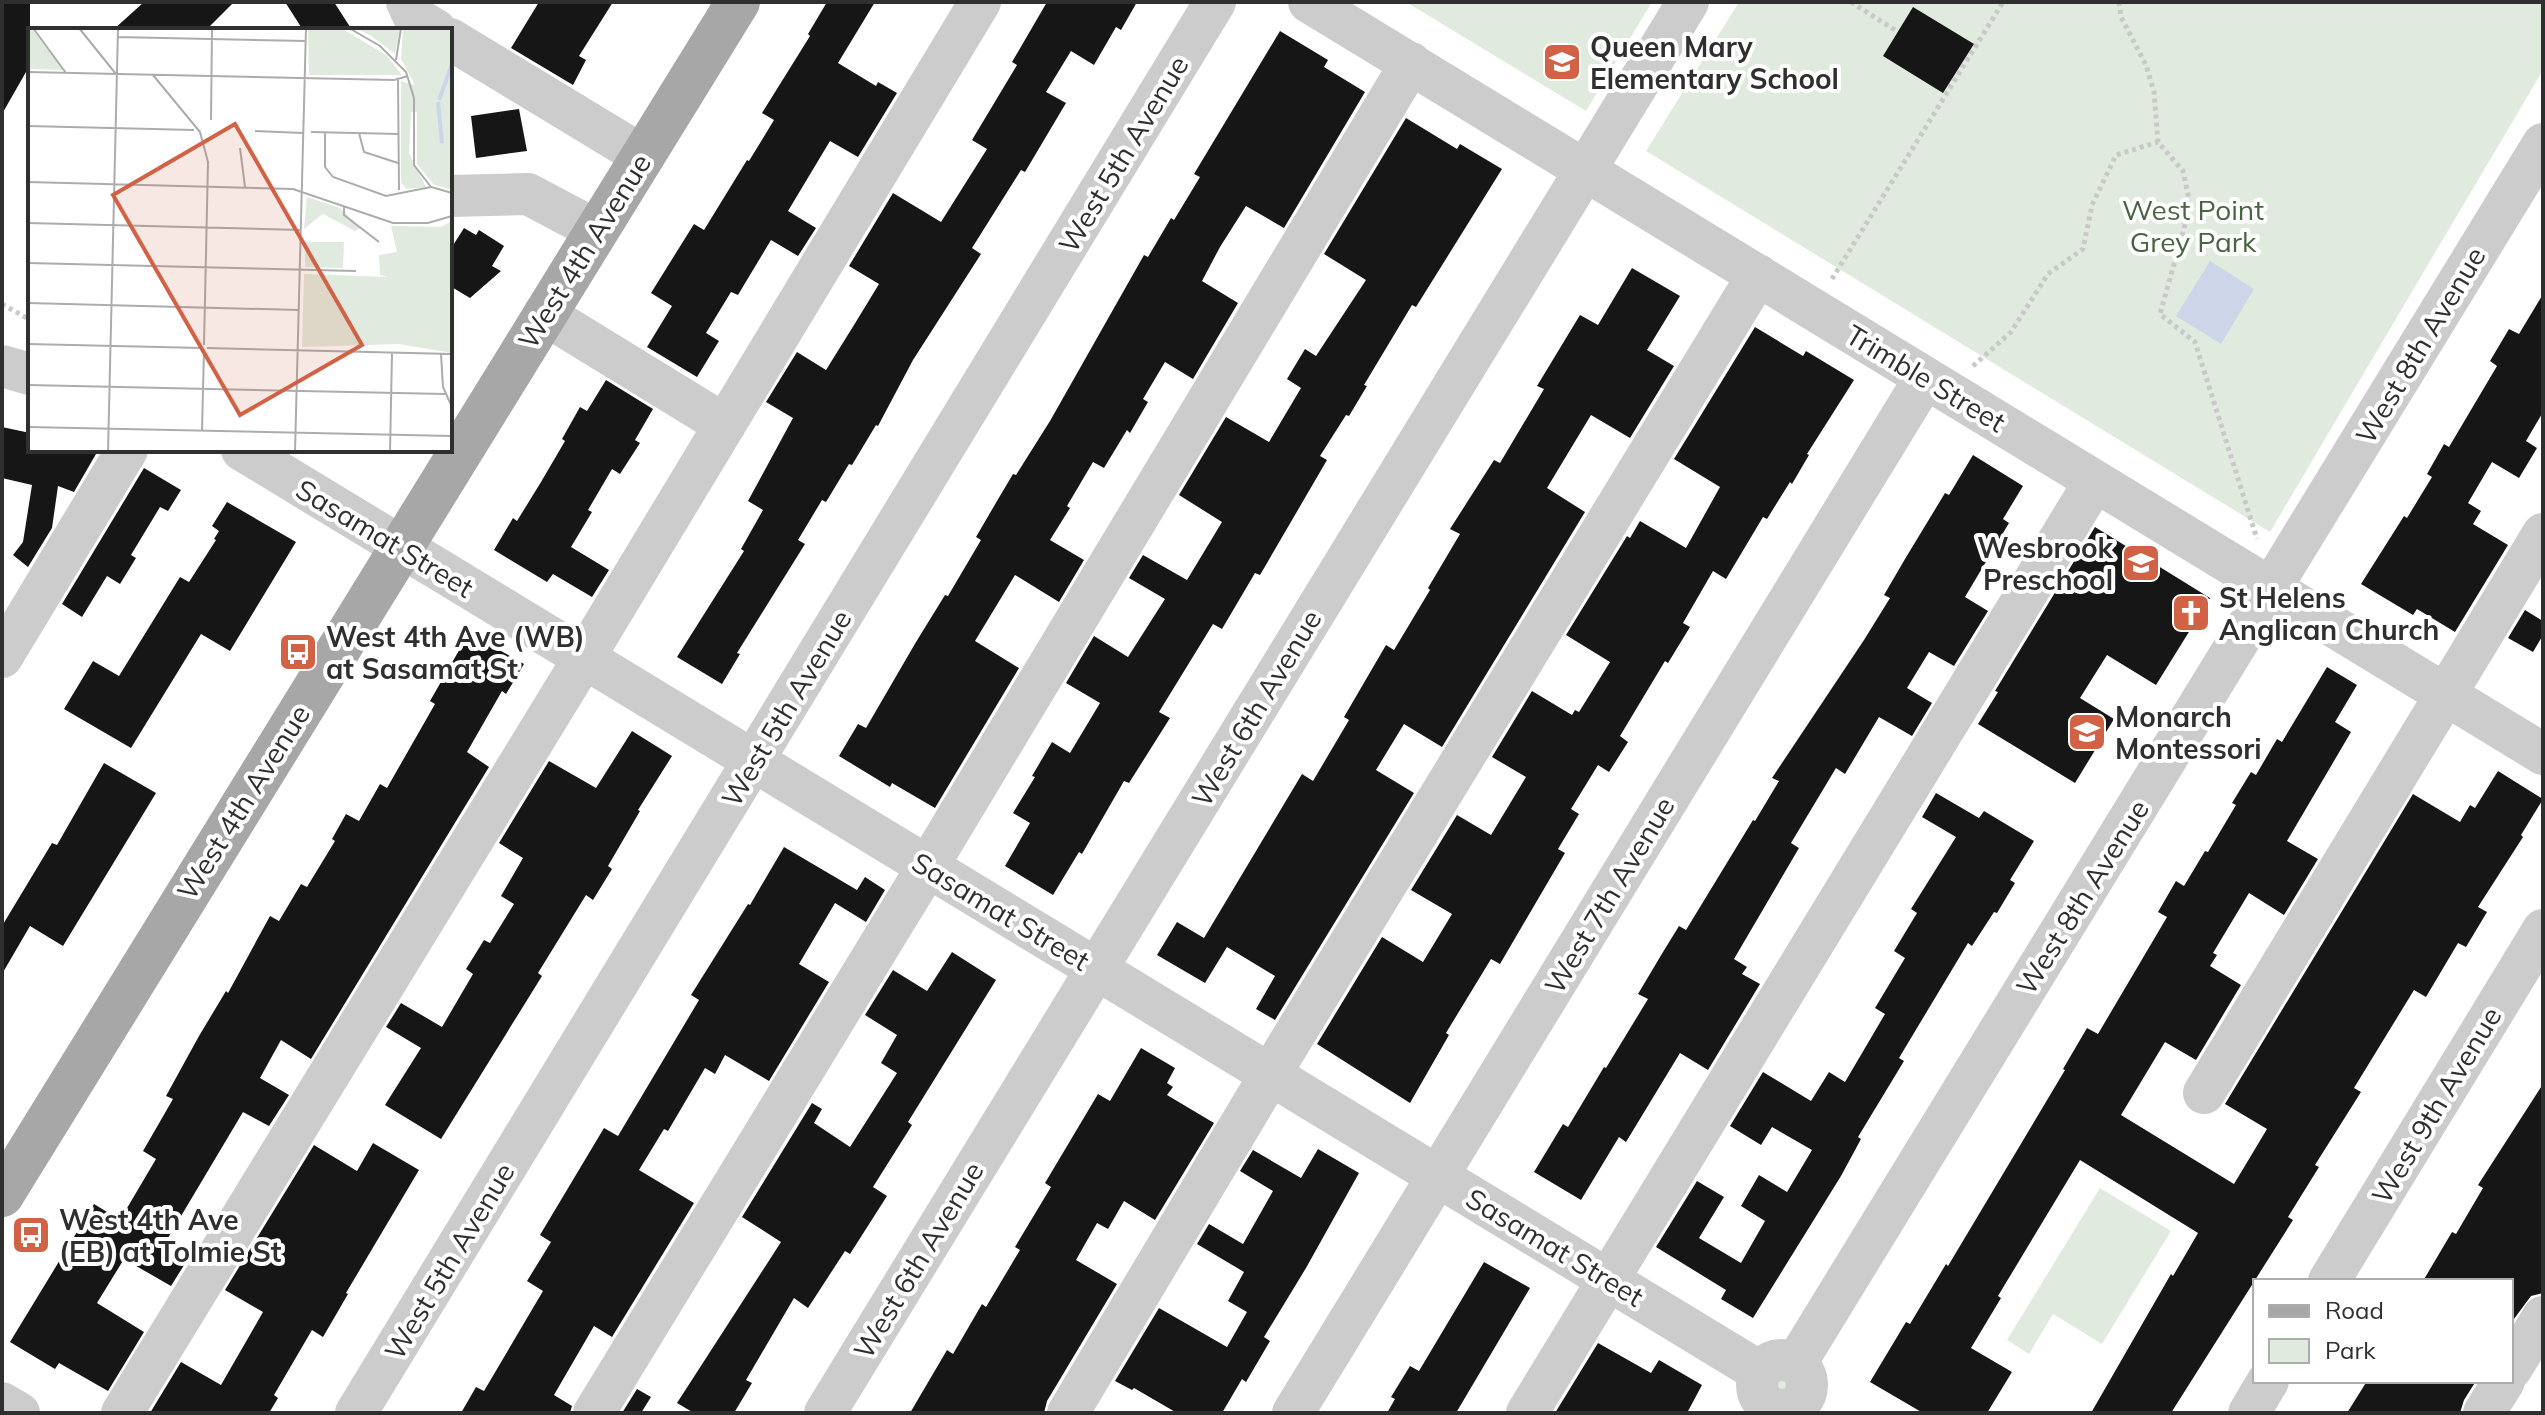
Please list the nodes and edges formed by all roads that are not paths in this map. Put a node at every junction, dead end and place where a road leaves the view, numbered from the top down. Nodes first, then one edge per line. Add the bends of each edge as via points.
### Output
1 (407, 2) edge
2 (738, 2) edge
3 (980, 2) edge
4 (1215, 2) edge
5 (1688, 2) edge
6 (1315, 4) edge
7 (433, 28) edge
8 (452, 40) edge
9 (1411, 63) junction
10 (2543, 144) edge
11 (643, 156) junction
12 (1585, 170) junction
13 (452, 196) edge
14 (596, 230) junction
15 (1758, 275) junction
16 (544, 314) junction
17 (2, 366) edge
18 (28, 373) edge
19 (1925, 378) junction
20 (725, 425) junction
21 (126, 452) edge
22 (245, 452) edge
23 (2095, 481) junction
24 (2543, 534) edge
25 (402, 548) junction
26 (2271, 589) junction
27 (2, 657) edge
28 (584, 658) junction
29 (2445, 694) junction
30 (2543, 754) edge
31 (754, 761) junction
32 (928, 866) junction
33 (2543, 930) edge
34 (1097, 969) junction
35 (1270, 1074) junction
36 (2204, 1093) dead end
37 (1437, 1175) junction
38 (2, 1195) edge
39 (1607, 1279) junction
40 (2330, 1279) edge
41 (2543, 1317) edge
42 (2513, 1366) edge
43 (2267, 1383) edge
44 (2503, 1383) edge
45 (1787, 1394) edge
46 (2, 1403) edge
47 (19, 1413) edge
48 (122, 1413) edge
49 (356, 1413) edge
50 (594, 1413) edge
51 (825, 1413) edge
52 (1068, 1413) edge
53 (1293, 1413) edge
54 (1527, 1413) edge
55 (2249, 1413) edge
56 (2484, 1413) edge

1 - 7 street via 414,17
2 - 11 main road, West 4th Avenue
3 - 20 street
4 - 31 street, West 5th Avenue
5 - 12 street, West 6th Avenue
6 - 9 street, Trimble Street
8 - 11 street
9 - 12 street, Trimble Street
9 - 32 street
10 - 26 street, West 8th Avenue
11 - 14 main road, West 4th Avenue
12 - 15 street, Trimble Street
12 - 34 street, West 6th Avenue
13 - 14 street via 528,194
14 - 16 main road, West 4th Avenue
15 - 19 street, Trimble Street
15 - 35 street
16 - 20 street
16 - 25 main road, West 4th Avenue
17 - 18 street
19 - 23 street, Trimble Street
19 - 37 street, West 7th Avenue
20 - 28 street
21 - 27 street
22 - 25 street, Sasamat Street
23 - 26 street, Trimble Street
23 - 39 street
24 - 29 street
25 - 28 street, Sasamat Street
25 - 38 main road, West 4th Avenue
26 - 29 street, Trimble Street
26 - 45 street, West 8th Avenue
28 - 31 street, Sasamat Street
28 - 48 street
29 - 30 street, Trimble Street
29 - 36 street
31 - 32 street, Sasamat Street
31 - 49 street, West 5th Avenue
32 - 34 street, Sasamat Street
32 - 50 street
33 - 40 street, West 9th Avenue
34 - 35 street, Sasamat Street
34 - 51 street, West 6th Avenue
35 - 37 street, Sasamat Street
35 - 52 street
37 - 39 street, Sasamat Street
37 - 53 street, West 7th Avenue
39 - 45 street, Sasamat Street
39 - 54 street
41 - 42 street
43 - 55 street
44 - 56 street
46 - 47 street

